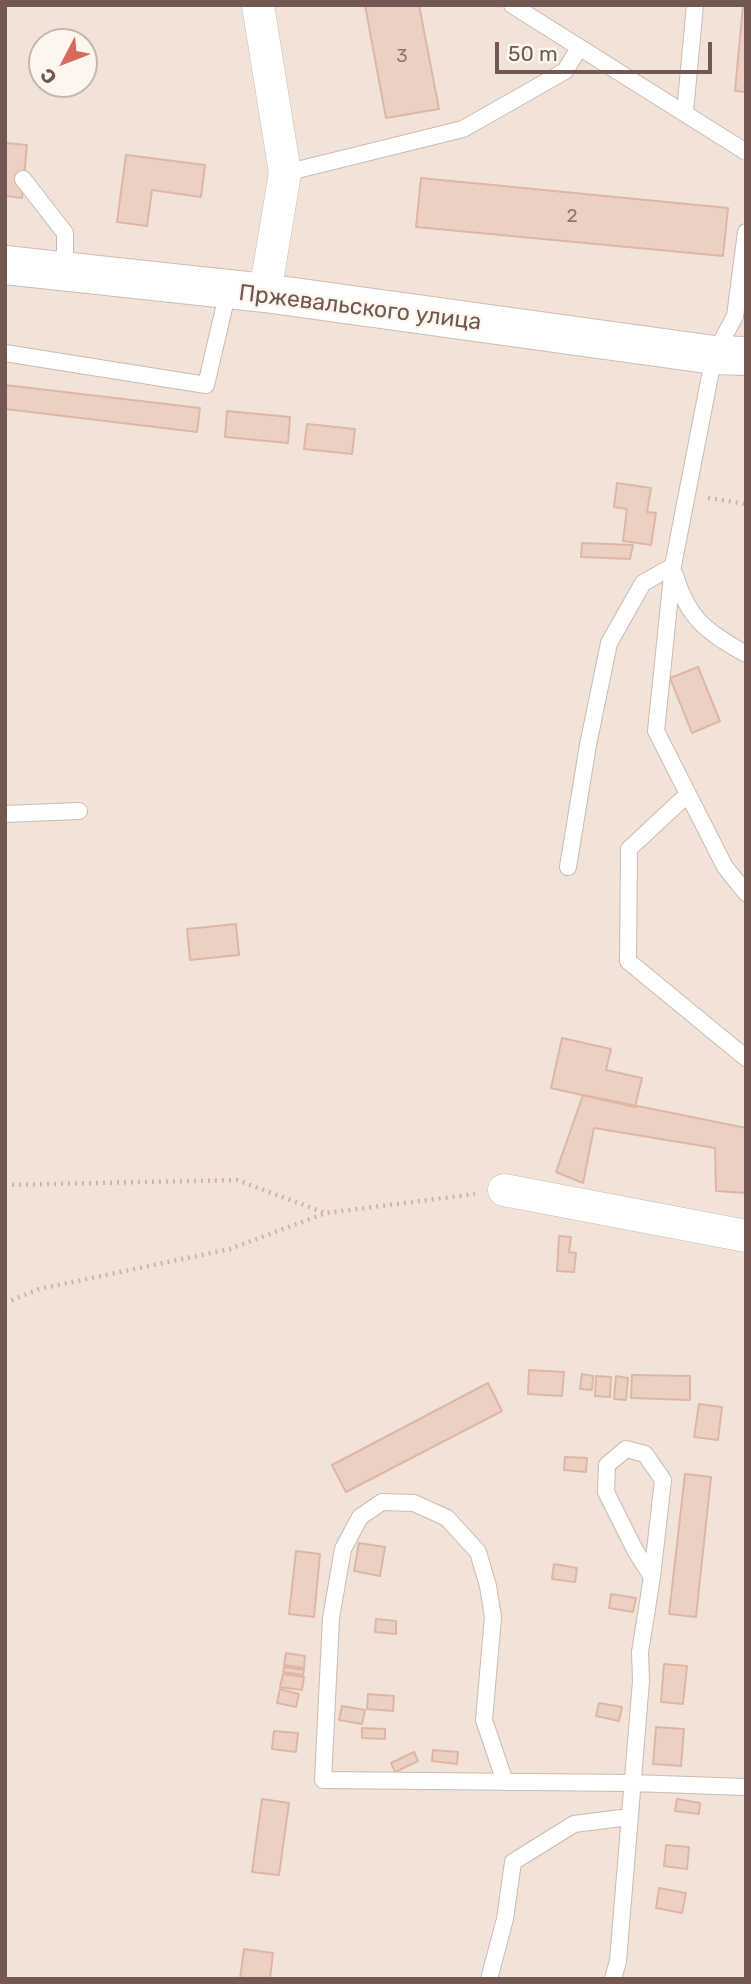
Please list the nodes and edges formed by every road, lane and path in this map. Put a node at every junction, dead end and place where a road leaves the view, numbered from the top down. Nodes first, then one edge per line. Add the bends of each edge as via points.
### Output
1 (258, 5) edge
2 (512, 5) edge
3 (695, 5) edge
4 (579, 48) junction
5 (684, 112) junction
6 (746, 152) edge
7 (285, 173) junction
8 (23, 179) dead end
9 (746, 232) edge
10 (5, 265) edge
11 (65, 272) junction
12 (247, 292) junction
13 (5, 353) edge
14 (730, 356) edge
15 (746, 387) edge
16 (687, 495) junction
17 (746, 505) edge
18 (673, 566) junction
19 (746, 654) edge
20 (688, 794) junction
21 (79, 811) dead end
22 (5, 814) edge
23 (568, 867) dead end
24 (746, 893) edge
25 (746, 1058) edge
26 (5, 1185) edge
27 (504, 1190) joint
28 (326, 1213) junction
29 (746, 1236) edge
30 (5, 1303) edge
31 (652, 1577) junction
32 (505, 1782) junction
33 (632, 1783) junction
34 (746, 1787) edge
35 (629, 1817) junction
36 (489, 1979) edge
37 (613, 1979) edge

1 - 7 street
2 - 4 lane
3 - 5 lane
4 - 5 lane
4 - 7 lane via 565,71 463,129
5 - 6 lane
7 - 12 street
8 - 11 lane via 65,233
9 - 14 lane
10 - 11 main road, Пржевальского улица
11 - 12 main road, Пржевальского улица
12 - 13 lane via 206,385
12 - 14 main road, Пржевальского улица
14 - 15 main road
14 - 16 lane
16 - 17 path
16 - 18 lane
18 - 19 lane via 682,599 698,622
18 - 20 lane via 656,731
18 - 23 lane via 643,583 609,643
20 - 24 lane via 725,867
20 - 25 lane via 629,849 628,961
21 - 22 lane
26 - 28 path via 237,1180
27 - 28 path
27 - 29 street
28 - 30 path via 230,1249 39,1289
31 - 31 lane via 663,1480 645,1454 626,1449 607,1465 606,1492
31 - 33 lane via 640,1652
32 - 32 lane via 323,1780 331,1618 343,1549 360,1517 382,1502 414,1503 447,1518 478,1552 493,1617 484,1720
32 - 33 lane
33 - 34 lane
33 - 35 lane
35 - 36 lane via 574,1824 513,1862 505,1919
35 - 37 lane

